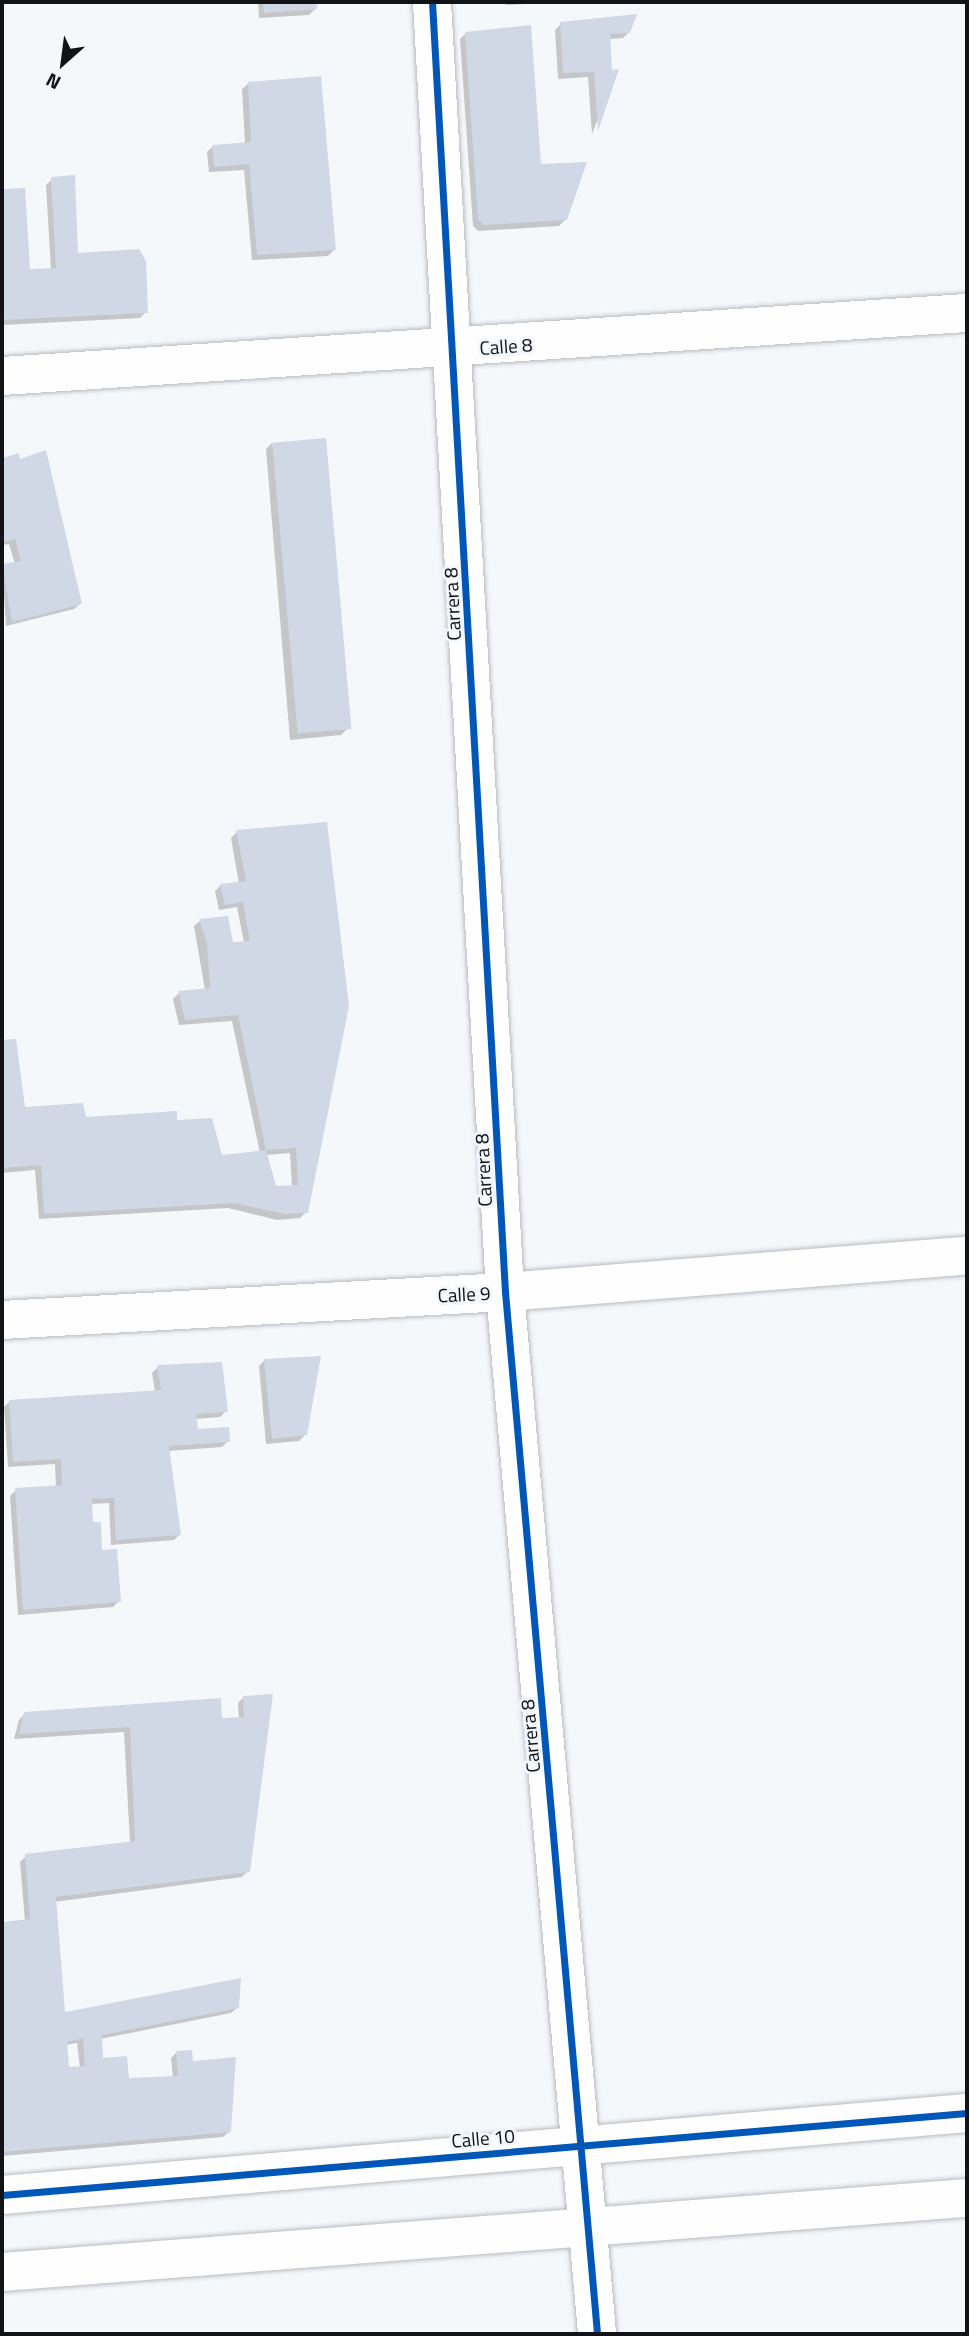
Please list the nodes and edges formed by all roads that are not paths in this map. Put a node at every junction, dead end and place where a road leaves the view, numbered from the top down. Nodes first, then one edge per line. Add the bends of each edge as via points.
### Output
1 (432, 2) edge
2 (967, 313) edge
3 (454, 349) junction
4 (2, 376) edge
5 (967, 1256) edge
6 (505, 1292) junction
7 (2, 1320) edge
8 (967, 2113) edge
9 (582, 2146) junction
10 (2, 2195) edge
11 (967, 2198) edge
12 (590, 2227) junction
13 (2, 2272) edge
14 (597, 2334) edge

1 - 3 street, Carrera 8
2 - 3 street, Calle 8
3 - 4 street, Calle 8
3 - 6 street, Carrera 8
5 - 6 street, Calle 9
6 - 7 street, Calle 9
6 - 9 street, Carrera 8
8 - 9 street, Calle 10
9 - 10 street, Calle 10
9 - 12 street, Carrera 8
11 - 12 street
12 - 13 street
12 - 14 street, Carrera 8

